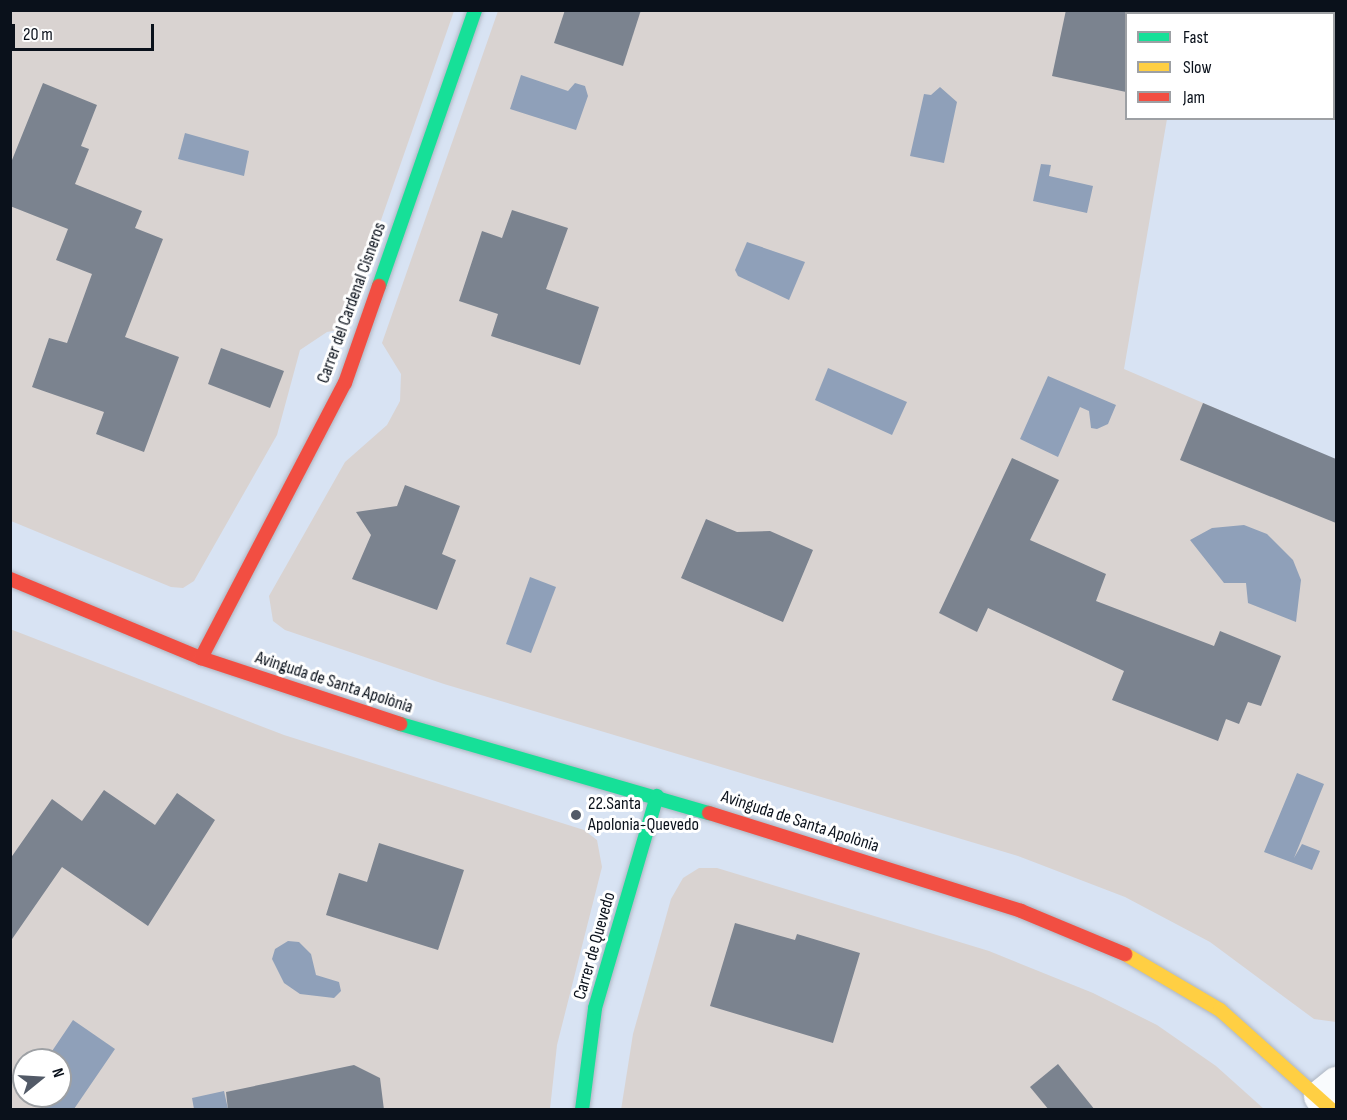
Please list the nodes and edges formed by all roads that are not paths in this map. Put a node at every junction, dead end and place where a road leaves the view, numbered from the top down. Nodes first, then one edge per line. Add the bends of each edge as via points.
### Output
1 (475, 10) edge
2 (10, 579) edge
3 (201, 658) junction
4 (657, 796) junction
5 (1330, 1096) edge
6 (582, 1110) edge

1 - 3 street, Carrer del Cardenal Cisneros via 345,382
2 - 3 street, Avinguda de Santa Apolònia
3 - 4 street, Avinguda de Santa Apolònia via 421,731
4 - 5 street, Avinguda de Santa Apolònia via 1021,911 1128,955 1220,1010
4 - 6 street, Carrer de Quevedo via 595,1008

